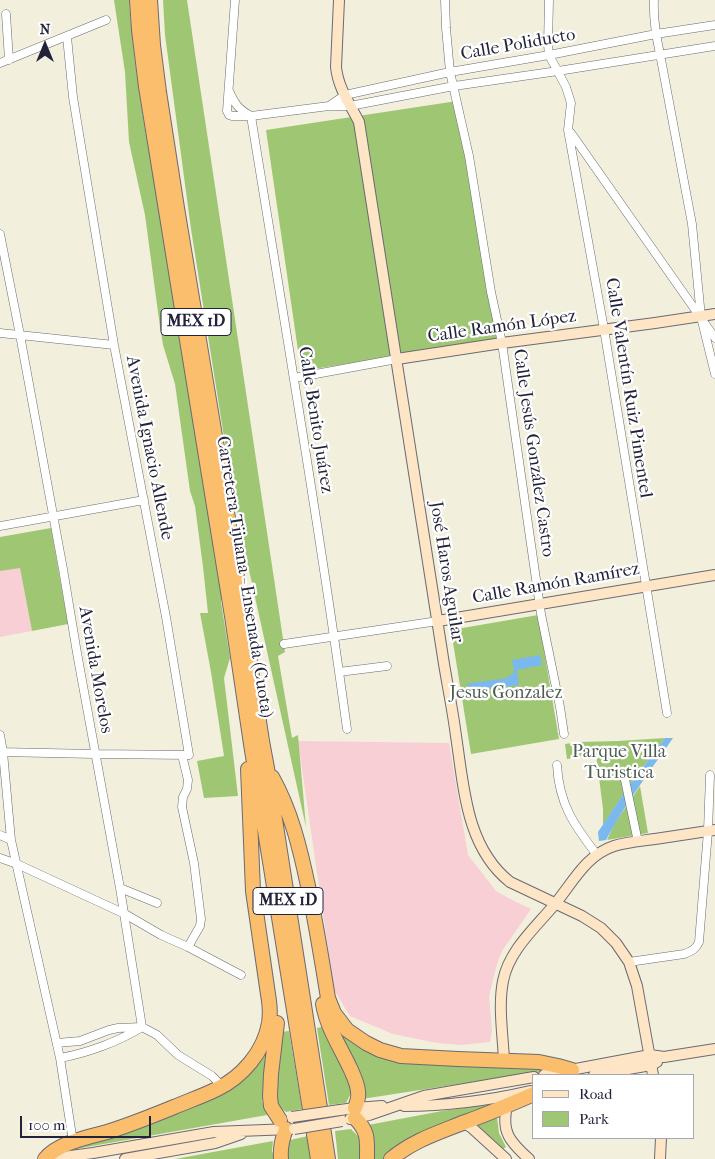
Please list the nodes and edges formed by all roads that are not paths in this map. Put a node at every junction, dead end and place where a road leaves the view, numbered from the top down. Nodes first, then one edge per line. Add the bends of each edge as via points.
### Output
1 (150, 0) edge
2 (235, 0) edge
3 (339, 0) edge
4 (445, 0) edge
5 (549, 0) edge
6 (654, 0) edge
7 (137, 3) edge
8 (6, 14) dead end
9 (106, 20) dead end
10 (715, 25) edge
11 (656, 34) junction
12 (66, 37) junction
13 (715, 46) edge
14 (660, 54) junction
15 (549, 55) junction
16 (9, 60) junction
17 (0, 63) edge
18 (558, 71) junction
19 (450, 72) junction
20 (454, 86) junction
21 (228, 91) junction
22 (345, 95) junction
23 (329, 106) junction
24 (350, 106) junction
25 (251, 116) junction
26 (568, 130) junction
27 (0, 234) edge
28 (715, 314) edge
29 (701, 316) junction
30 (604, 329) junction
31 (0, 333) edge
32 (20, 335) junction
33 (715, 338) edge
34 (502, 343) junction
35 (114, 345) junction
36 (397, 359) junction
37 (715, 374) edge
38 (294, 378) junction
39 (144, 500) junction
40 (52, 517) junction
41 (0, 526) edge
42 (715, 575) edge
43 (646, 586) junction
44 (539, 604) junction
45 (438, 621) junction
46 (334, 636) junction
47 (284, 644) dead end
48 (386, 666) dead end
49 (339, 672) junction
50 (666, 713) dead end
51 (347, 729) dead end
52 (564, 734) dead end
53 (0, 736) edge
54 (251, 744) junction
55 (2, 752) edge
56 (95, 754) junction
57 (186, 755) junction
58 (557, 765) dead end
59 (267, 768) junction
60 (624, 775) dead end
61 (710, 775) dead end
62 (292, 821) junction
63 (711, 830) edge
64 (0, 835) edge
65 (11, 840) junction
66 (638, 842) junction
67 (252, 852) junction
68 (597, 855) junction
69 (0, 858) edge
70 (17, 864) junction
71 (120, 888) junction
72 (157, 904) dead end
73 (555, 904) junction
74 (125, 914) junction
75 (188, 947) junction
76 (629, 962) junction
77 (241, 975) dead end
78 (142, 1027) junction
79 (57, 1043) junction
80 (715, 1049) edge
81 (60, 1058) junction
82 (504, 1061) junction
83 (652, 1065) edge
84 (572, 1070) junction
85 (550, 1074) edge
86 (600, 1074) edge
87 (532, 1077) edge
88 (222, 1086) junction
89 (532, 1092) edge
90 (532, 1093) edge
91 (395, 1106) junction
92 (507, 1106) junction
93 (351, 1116) junction
94 (464, 1123) junction
95 (288, 1124) junction
96 (251, 1131) junction
97 (660, 1139) edge
98 (74, 1142) junction
99 (47, 1159) edge
100 (125, 1159) edge
101 (281, 1159) edge
102 (318, 1159) edge
103 (328, 1159) edge
104 (367, 1159) edge
105 (392, 1159) edge
106 (506, 1159) edge
107 (529, 1159) edge
108 (660, 1159) edge

1 - 59 highway, Carretera Tijuana - Ensenada (Cuota) / MEX 1D via 159,92
2 - 21 street
3 - 22 street, José Haros Aguilar via 336,67
4 - 19 street, Calle Jesús González Castro
5 - 15 street
6 - 11 street
7 - 54 highway, Carretera Tijuana - Ensenada (Cuota) / MEX 1D via 146,86
8 - 16 street
9 - 12 street
10 - 11 street, Calle Poliducto
11 - 14 street
11 - 15 street, Calle Poliducto
12 - 16 street
12 - 35 street, Avenida Ignacio Allende
13 - 14 street, Calle Poliducto
14 - 18 street, Calle Poliducto
14 - 29 street via 692,224
15 - 18 street, Calle Valentín Ruiz Pimentel
15 - 19 street, Calle Poliducto
16 - 17 street
18 - 20 street, Calle Poliducto
18 - 26 street, Calle Valentín Ruiz Pimentel via 571,102
19 - 20 street, Calle Jesús González Castro
19 - 22 street, Calle Poliducto
20 - 24 street, Calle Poliducto
20 - 34 street, Calle Jesús González Castro
21 - 25 street via 235,105
21 - 25 street, Calle Poliducto via 229,114
22 - 23 street, Calle Poliducto
22 - 24 street, José Haros Aguilar
23 - 24 street, Calle Poliducto
23 - 25 street, Calle Poliducto
24 - 36 street, José Haros Aguilar via 359,122
25 - 38 street, Calle Benito Juárez
26 - 29 street
26 - 30 street, Calle Valentín Ruiz Pimentel
27 - 32 street, Avenida Morelos
28 - 29 street, Calle Ramón López
29 - 30 street, Calle Ramón López
29 - 33 street
29 - 37 street
30 - 34 street, Calle Ramón López
30 - 43 street, Calle Valentín Ruiz Pimentel
31 - 32 street
32 - 35 street
32 - 40 street, Avenida Morelos
34 - 36 street, Calle Ramón López
34 - 44 street, Calle Jesús González Castro
35 - 39 street, Avenida Ignacio Allende
36 - 38 street, Calle Ramón López
36 - 45 street, José Haros Aguilar
38 - 46 street, Calle Benito Juárez
39 - 40 street
39 - 57 street, Avenida Ignacio Allende via 166,617
40 - 41 street
40 - 56 street, Avenida Morelos
42 - 43 street, Calle Ramón Ramírez
43 - 44 street, Calle Ramón Ramírez
43 - 50 street, Calle Valentín Ruiz Pimentel
44 - 45 street, Calle Ramón Ramírez
44 - 52 street, Calle Jesús González Castro
45 - 46 street, Calle Ramón Ramírez
45 - 73 street, José Haros Aguilar via 464,791 478,841 500,874
46 - 47 street, Calle Ramón Ramírez
46 - 49 street, Calle Benito Juárez
48 - 49 street
49 - 51 street, Calle Benito Juárez
53 - 55 street
54 - 67 highway via 248,774
54 - 102 highway, Carretera Tijuana - Ensenada (Cuota) / MEX 1D
55 - 56 street
55 - 65 street
56 - 57 street
56 - 71 street, Avenida Morelos
57 - 75 street, Avenida Ignacio Allende via 188,780 182,807 201,919
58 - 68 street via 566,808
59 - 62 highway
59 - 103 highway, Carretera Tijuana - Ensenada (Cuota) / MEX 1D
60 - 66 street
61 - 63 street
62 - 82 highway via 304,864 328,998 347,1030 380,1050 400,1056
62 - 93 highway via 294,851 324,1011 356,1082 358,1093
63 - 66 street
63 - 76 street via 698,945 684,954
64 - 65 street
65 - 70 street
66 - 68 street via 613,846
67 - 88 highway via 269,1024 250,1064
67 - 95 highway via 276,997 271,1106
68 - 73 street via 582,868
69 - 70 street
70 - 74 street
70 - 79 street
71 - 72 street
71 - 74 street, Avenida Morelos
73 - 76 street, José Haros Aguilar via 601,928
73 - 82 street via 517,950 503,980
74 - 75 street
74 - 78 street, Avenida Morelos
75 - 77 street
76 - 83 street, José Haros Aguilar via 637,986
78 - 79 street via 118,1028 80,1042
78 - 81 street via 128,1036
78 - 88 street
79 - 81 street
80 - 83 street via 664,1057
81 - 98 street
82 - 84 highway via 539,1062
83 - 84 street
83 - 86 street
84 - 85 street
87 - 91 street via 424,1096
88 - 98 highway via 126,1126
89 - 91 street via 426,1106
90 - 92 highway
91 - 93 street
92 - 94 highway
92 - 107 street via 504,1120 507,1133
93 - 95 street, bridge
93 - 95 street, bridge via 340,1110
93 - 104 highway via 366,1131
94 - 105 highway via 421,1139
94 - 106 street
95 - 96 street
95 - 101 highway via 282,1140
96 - 99 street via 214,1132
96 - 100 street via 215,1143
97 - 108 street
98 - 99 highway via 52,1152

